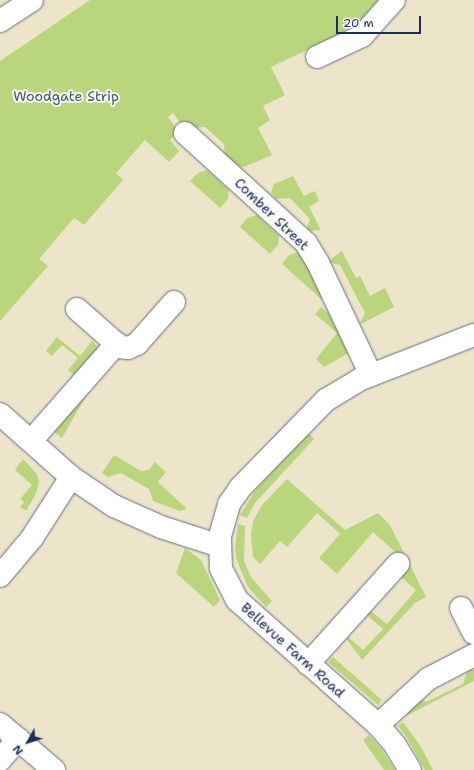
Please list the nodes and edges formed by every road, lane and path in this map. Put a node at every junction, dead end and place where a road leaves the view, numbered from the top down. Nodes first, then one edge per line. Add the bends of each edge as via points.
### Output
1 (32, 0) edge
2 (394, 0) edge
3 (0, 21) edge
4 (317, 57) dead end
5 (185, 133) dead end
6 (174, 302) dead end
7 (77, 309) dead end
8 (474, 335) edge
9 (117, 343) junction
10 (371, 375) junction
11 (0, 414) edge
12 (31, 441) junction
13 (71, 477) junction
14 (220, 546) junction
15 (398, 564) dead end
16 (0, 576) edge
17 (461, 608) dead end
18 (474, 633) edge
19 (474, 655) edge
20 (308, 664) junction
21 (0, 724) edge
22 (378, 725) junction
23 (18, 739) junction
24 (0, 760) edge
25 (54, 770) edge
26 (410, 770) edge

1 - 3 street
2 - 4 street via 362,36
5 - 10 street, Comber Street via 306,243
6 - 9 street via 137,344 128,348
7 - 9 street
8 - 10 street, Bellevue Farm Road
9 - 12 street
10 - 14 street, Bellevue Farm Road via 326,400 240,488 229,504 224,518
11 - 12 street
12 - 13 street
13 - 14 street via 114,506 134,516
13 - 16 street via 25,548
14 - 20 street, Bellevue Farm Road via 221,568 237,600
15 - 20 street
17 - 18 street
19 - 22 street via 428,679
20 - 22 street, Bellevue Farm Road
21 - 23 street
22 - 26 street, Bellevue Farm Road
23 - 24 street
23 - 25 street

